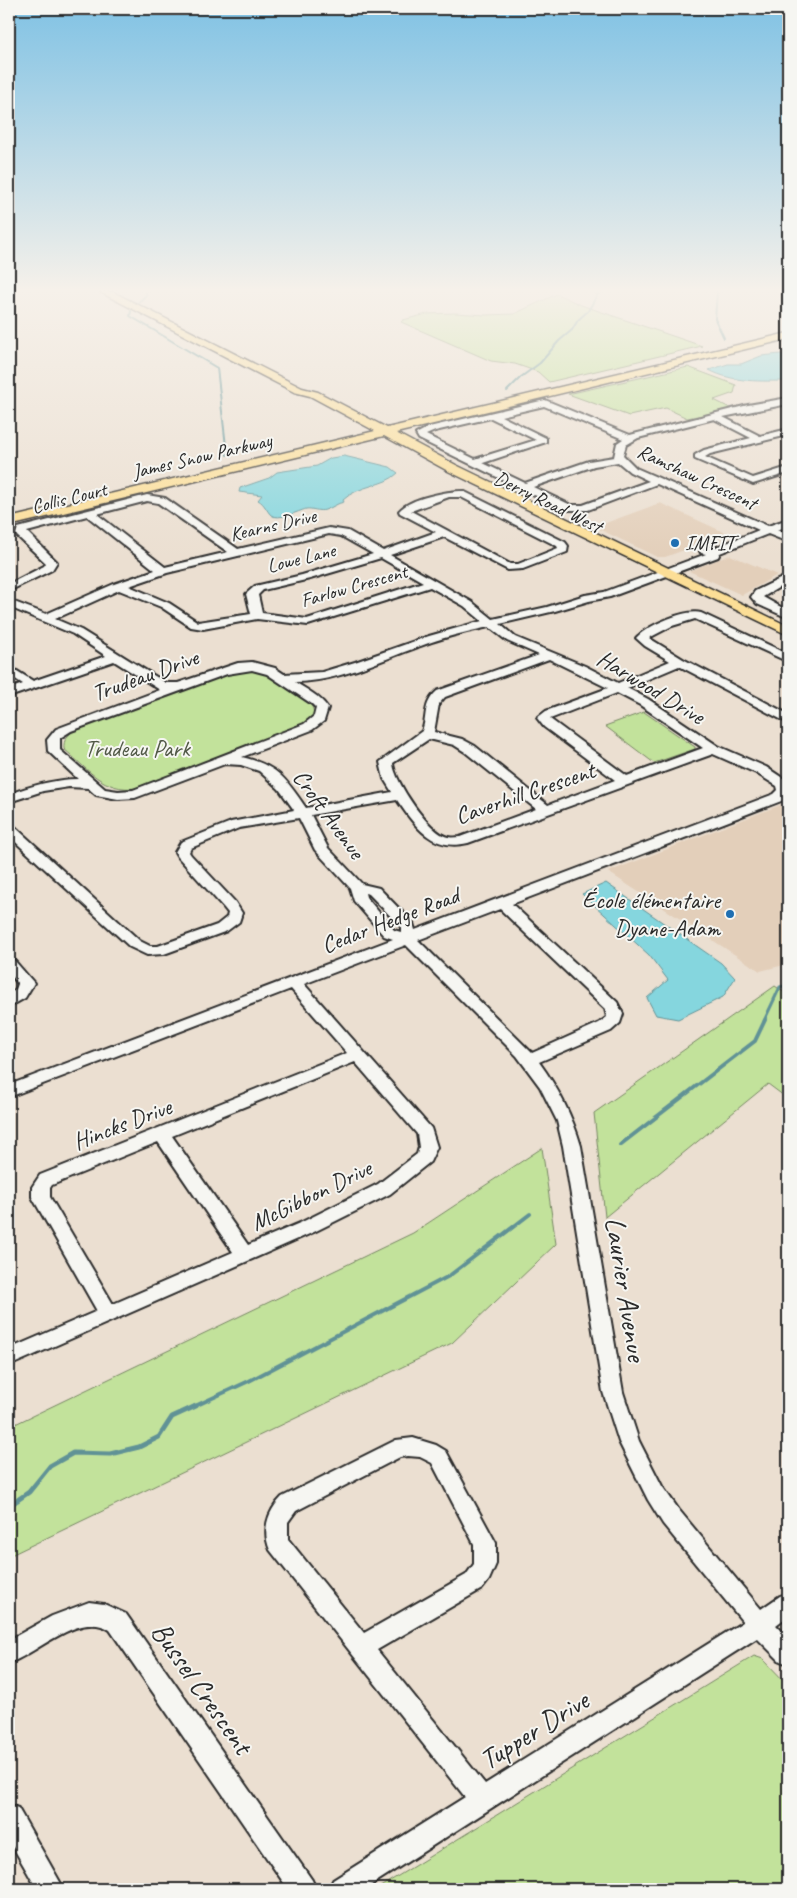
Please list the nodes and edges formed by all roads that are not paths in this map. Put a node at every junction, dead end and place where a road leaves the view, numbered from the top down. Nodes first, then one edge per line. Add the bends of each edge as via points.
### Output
1 (279, 381) edge
2 (599, 381) edge
3 (298, 390) joint
4 (788, 401) edge
5 (492, 415) junction
6 (715, 416) junction
7 (372, 432) junction
8 (788, 432) edge
9 (630, 438) junction
10 (759, 440) junction
11 (620, 459) junction
12 (476, 462) junction
13 (788, 470) edge
14 (657, 481) junction
15 (526, 486) junction
16 (88, 512) junction
17 (9, 516) edge
18 (9, 522) edge
19 (788, 522) edge
20 (768, 530) junction
21 (444, 534) junction
22 (788, 538) edge
23 (236, 553) junction
24 (383, 555) junction
25 (163, 570) junction
26 (658, 572) junction
27 (788, 578) edge
28 (432, 583) junction
29 (118, 586) junction
30 (9, 588) edge
31 (9, 603) edge
32 (788, 615) edge
33 (257, 616) junction
34 (47, 618) junction
35 (493, 623) junction
36 (788, 631) edge
37 (788, 642) edge
38 (547, 656) junction
39 (114, 657) junction
40 (788, 658) edge
41 (679, 660) junction
42 (9, 670) edge
43 (334, 674) junction
44 (142, 676) junction
45 (282, 678) junction
46 (32, 685) junction
47 (184, 685) junction
48 (618, 688) junction
49 (9, 694) edge
50 (312, 699) junction
51 (141, 700) junction
52 (788, 719) edge
53 (426, 734) junction
54 (264, 745) junction
55 (713, 749) junction
56 (225, 760) junction
57 (65, 761) junction
58 (264, 768) junction
59 (625, 782) junction
60 (91, 784) junction
61 (42, 786) junction
62 (785, 790) joint
63 (400, 795) junction
64 (9, 798) edge
65 (546, 810) junction
66 (304, 813) junction
67 (9, 830) edge
68 (502, 903) junction
69 (408, 939) junction
70 (9, 963) edge
71 (294, 982) junction
72 (9, 1002) edge
73 (358, 1055) junction
74 (528, 1061) junction
75 (9, 1091) edge
76 (162, 1136) junction
77 (246, 1255) junction
78 (109, 1314) junction
79 (9, 1358) edge
80 (788, 1604) edge
81 (759, 1624) junction
82 (361, 1646) junction
83 (9, 1652) edge
84 (788, 1653) edge
85 (482, 1800) junction
86 (9, 1817) edge
87 (51, 1889) edge
88 (303, 1889) edge
89 (342, 1889) edge

1 - 3 main road, Derry Road West
2 - 7 main road, James Snow Parkway
3 - 7 main road, Derry Road West via 300,397
4 - 6 street, Ramshaw Crescent
5 - 9 street via 537,404 551,404
5 - 12 street via 543,440
5 - 12 street via 421,434
6 - 9 street, Ramshaw Crescent
6 - 10 street
7 - 17 main road, James Snow Parkway
7 - 18 main road, James Snow Parkway
7 - 26 main road, Derry Road West via 440,472
8 - 10 street
9 - 11 street, Ramshaw Crescent via 618,451
10 - 13 street via 698,457 753,481
11 - 14 street, Ramshaw Crescent via 633,470
11 - 15 street via 592,463
12 - 15 street
14 - 15 street via 579,509 564,506
14 - 20 street, Ramshaw Crescent
16 - 23 street, Collis Court via 158,498
16 - 25 street
16 - 30 street, Collis Court via 22,530 21,534 52,562 48,568
19 - 20 street, Trudeau Drive
20 - 22 street, Ramshaw Crescent
20 - 26 street, Trudeau Drive via 715,551 714,555
21 - 21 street via 404,511 448,494 463,494 561,544 563,548 519,568 511,568
21 - 24 street
23 - 24 street, Kearns Drive via 337,531
23 - 25 street, Kearns Drive
24 - 28 street, Kearns Drive
24 - 33 street, Lowe Lane via 318,575 259,588 252,594
25 - 29 street, Kearns Drive
26 - 35 street, Trudeau Drive via 606,595 593,595 561,607
26 - 36 main road, Derry Road West
26 - 37 main road, Derry Road West
27 - 32 street via 757,596 761,602
28 - 33 street, Farlow Crescent via 308,622
28 - 35 street, Kearns Drive
29 - 33 street, Farlow Crescent via 165,606 195,625
29 - 34 street, Kearns Drive
31 - 34 street
34 - 39 street via 95,642
35 - 38 street, Harwood Drive via 511,639
35 - 43 street, Trudeau Drive via 410,645
38 - 48 street, Harwood Drive
38 - 53 street via 441,694 432,704
39 - 44 street
39 - 46 street
40 - 41 street via 698,615 642,638
41 - 48 street
41 - 52 street
42 - 46 street
43 - 45 street, Trudeau Drive via 309,679
43 - 50 street, Trudeau Drive via 315,688
44 - 47 street via 164,687
44 - 51 street via 148,693
45 - 47 street, Trudeau Drive via 265,668 245,666 230,668
45 - 50 street, Trudeau Drive
46 - 49 street
47 - 51 street, Trudeau Drive
48 - 55 street, Harwood Drive via 668,716
48 - 59 street via 543,718
50 - 54 street, Trudeau Drive via 322,711 317,722
51 - 57 street, Trudeau Drive via 61,731 52,747
53 - 63 street, Caverhill Crescent via 386,762 385,769
53 - 65 street via 458,742 470,749
54 - 56 street, Trudeau Drive
54 - 58 street, Croft Avenue via 260,756
55 - 59 street, Caverhill Crescent
55 - 62 street, Harwood Drive via 761,770 782,784
56 - 58 street, Croft Avenue
56 - 60 street, Trudeau Drive via 135,794 109,794
57 - 60 street, Trudeau Drive
57 - 61 street, Trudeau Drive
58 - 66 street, Croft Avenue via 284,786
59 - 65 street, Caverhill Crescent
60 - 61 street, Trudeau Drive via 71,782
61 - 64 street, Trudeau Drive
62 - 68 street, Cedar Hedge Road via 779,797
63 - 65 street, Caverhill Crescent via 417,820 446,841 463,840
63 - 66 street
66 - 67 street via 236,825 186,845 182,852 185,857 230,905 234,918 222,928 159,951 135,944
66 - 69 street, Croft Avenue via 322,850 357,887 359,898 390,933
68 - 69 street, Cedar Hedge Road
68 - 74 street via 611,1006 615,1014 605,1027
69 - 71 street, Cedar Hedge Road
69 - 74 street, Laurier Avenue via 523,1052
70 - 72 street via 26,984 24,991
71 - 73 street, McGibbon Drive
71 - 75 street, Cedar Hedge Road
73 - 76 street, Hincks Drive
73 - 77 street, McGibbon Drive via 425,1132 428,1147 424,1158 384,1189
74 - 81 street, Laurier Avenue via 547,1085 565,1121 572,1146 613,1392 629,1442 671,1517
76 - 77 street
76 - 78 street, Hincks Drive via 49,1178 41,1187 41,1197
77 - 78 street, McGibbon Drive
78 - 79 street, McGibbon Drive
80 - 81 street, Tupper Drive
81 - 84 street, Laurier Avenue
81 - 85 street, Tupper Drive
82 - 82 street via 474,1582 486,1565 485,1543 439,1457 416,1446 396,1449 289,1504 277,1522 278,1543
82 - 85 street
83 - 88 street, Bussel Crescent via 84,1614 107,1615 118,1622
85 - 89 street, Tupper Drive
86 - 87 street

